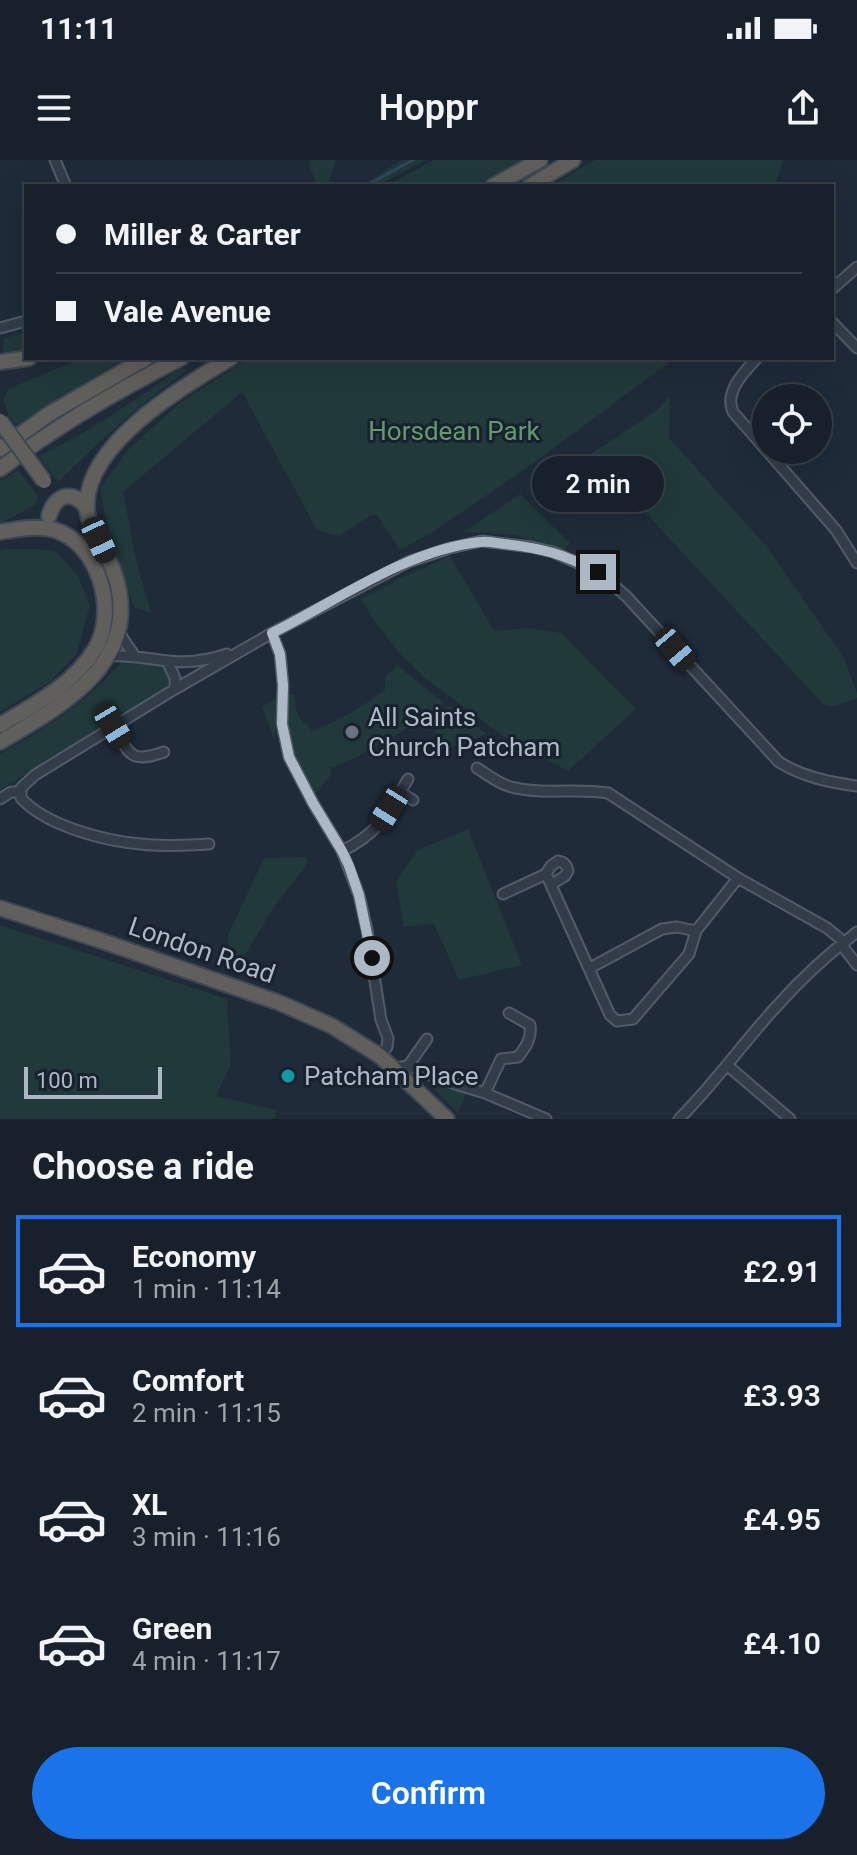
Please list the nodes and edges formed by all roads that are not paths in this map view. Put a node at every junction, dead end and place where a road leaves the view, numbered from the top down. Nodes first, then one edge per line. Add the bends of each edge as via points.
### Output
1 (55, 160) edge
2 (540, 160) edge
3 (573, 160) edge
4 (65, 184) edge
5 (497, 184) edge
6 (533, 184) edge
7 (857, 267) edge
8 (834, 287) edge
9 (24, 322) edge
10 (834, 324) edge
11 (0, 328) edge
12 (857, 348) edge
13 (24, 359) edge
14 (143, 360) edge
15 (177, 360) edge
16 (228, 360) edge
17 (755, 360) edge
18 (0, 362) edge
19 (0, 421) edge
20 (0, 449) edge
21 (0, 469) edge
22 (44, 481) junction
23 (83, 508) junction
24 (49, 516) junction
25 (0, 532) edge
26 (61, 533) junction
27 (0, 539) edge
28 (857, 563) edge
29 (98, 579) junction
30 (119, 630) junction
31 (272, 633) junction
32 (245, 648) junction
33 (108, 656) junction
34 (135, 656) junction
35 (167, 661) junction
36 (175, 689) junction
37 (0, 725) edge
38 (113, 726) junction
39 (0, 742) edge
40 (164, 752) dead end
41 (477, 768) dead end
42 (857, 777) edge
43 (408, 779) dead end
44 (841, 784) junction
45 (857, 786) edge
46 (21, 792) junction
47 (400, 792) junction
48 (0, 799) edge
49 (413, 800) dead end
50 (209, 844) dead end
51 (342, 851) junction
52 (738, 878) junction
53 (503, 894) dead end
54 (0, 908) edge
55 (696, 931) junction
56 (857, 932) edge
57 (842, 943) junction
58 (857, 965) edge
59 (590, 968) junction
60 (509, 1013) dead end
61 (427, 1039) dead end
62 (380, 1056) junction
63 (728, 1066) junction
64 (401, 1067) junction
65 (485, 1093) junction
66 (447, 1119) edge
67 (546, 1119) edge
68 (679, 1119) edge
69 (790, 1119) edge

1 - 4 street
2 - 5 highway
3 - 6 highway
7 - 8 street
9 - 11 street
10 - 12 street
13 - 18 highway
14 - 20 highway
15 - 21 highway via 97,404
16 - 23 highway via 132,427 102,459
17 - 28 street via 733,391 733,412 836,530
19 - 22 highway, bridge
22 - 23 highway
22 - 24 highway
23 - 24 highway via 66,497 56,501
23 - 26 highway via 83,529
23 - 30 highway via 114,572 121,602
24 - 26 highway
25 - 26 highway
26 - 29 highway via 86,553
27 - 29 highway via 31,536 55,541
29 - 37 highway via 104,614 95,649 63,684
30 - 33 highway
30 - 34 street
31 - 32 street
31 - 44 street via 408,562 450,548 482,541 553,552 598,572 626,596 779,762
31 - 51 street via 280,654 282,724 289,757
32 - 35 street via 194,662
32 - 36 street
33 - 34 street
33 - 39 highway via 78,690
34 - 35 street
35 - 36 street
36 - 38 street
38 - 40 street via 130,755
38 - 46 street via 35,775
41 - 52 street via 498,788 608,793
42 - 44 street
43 - 47 street
44 - 45 street
46 - 48 street
46 - 50 street via 33,809 71,829 142,845
47 - 49 street
47 - 51 street via 379,826
51 - 62 street via 362,907 388,1038
52 - 55 street
52 - 57 street via 813,919
53 - 59 street via 549,879
54 - 62 highway, London Road via 280,1003 332,1026
55 - 59 street via 662,929
55 - 59 street via 689,954 633,1019 617,1021 610,1015
56 - 57 street
57 - 58 street
57 - 63 street via 776,1006
60 - 65 street via 530,1025 532,1034 518,1057 501,1059
61 - 64 street
62 - 64 highway, London Road
63 - 68 street
63 - 69 street
64 - 65 street
64 - 66 highway, London Road
65 - 67 street

